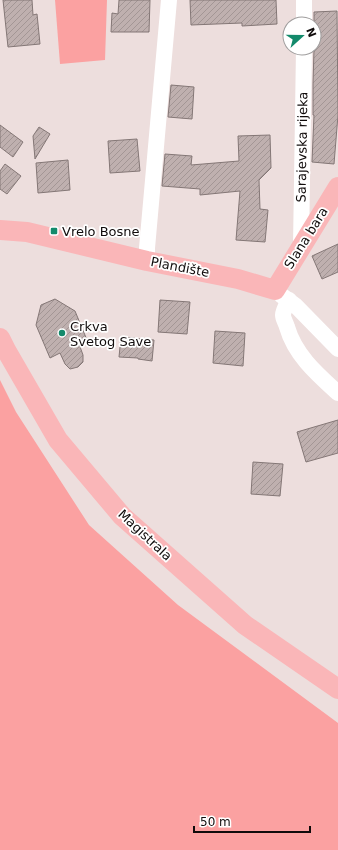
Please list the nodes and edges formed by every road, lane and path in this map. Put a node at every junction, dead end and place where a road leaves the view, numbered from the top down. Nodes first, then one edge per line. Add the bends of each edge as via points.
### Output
1 (169, 0) edge
2 (304, 0) edge
3 (304, 16) edge
4 (304, 56) edge
5 (338, 187) edge
6 (0, 230) edge
7 (301, 246) junction
8 (147, 261) junction
9 (282, 295) junction
10 (0, 338) edge
11 (338, 349) edge
12 (338, 393) edge
13 (338, 689) edge

1 - 8 street
2 - 3 street
4 - 7 street, Sarajevska rijeka
5 - 7 main road, Slana bara
6 - 8 main road, Plandište via 27,232
7 - 9 main road, Slana bara
8 - 9 main road, Plandište via 238,279
9 - 11 street, Plandište
9 - 12 street via 283,314 288,332 299,353
10 - 13 main road, Magistrala via 58,440 122,516 245,625

